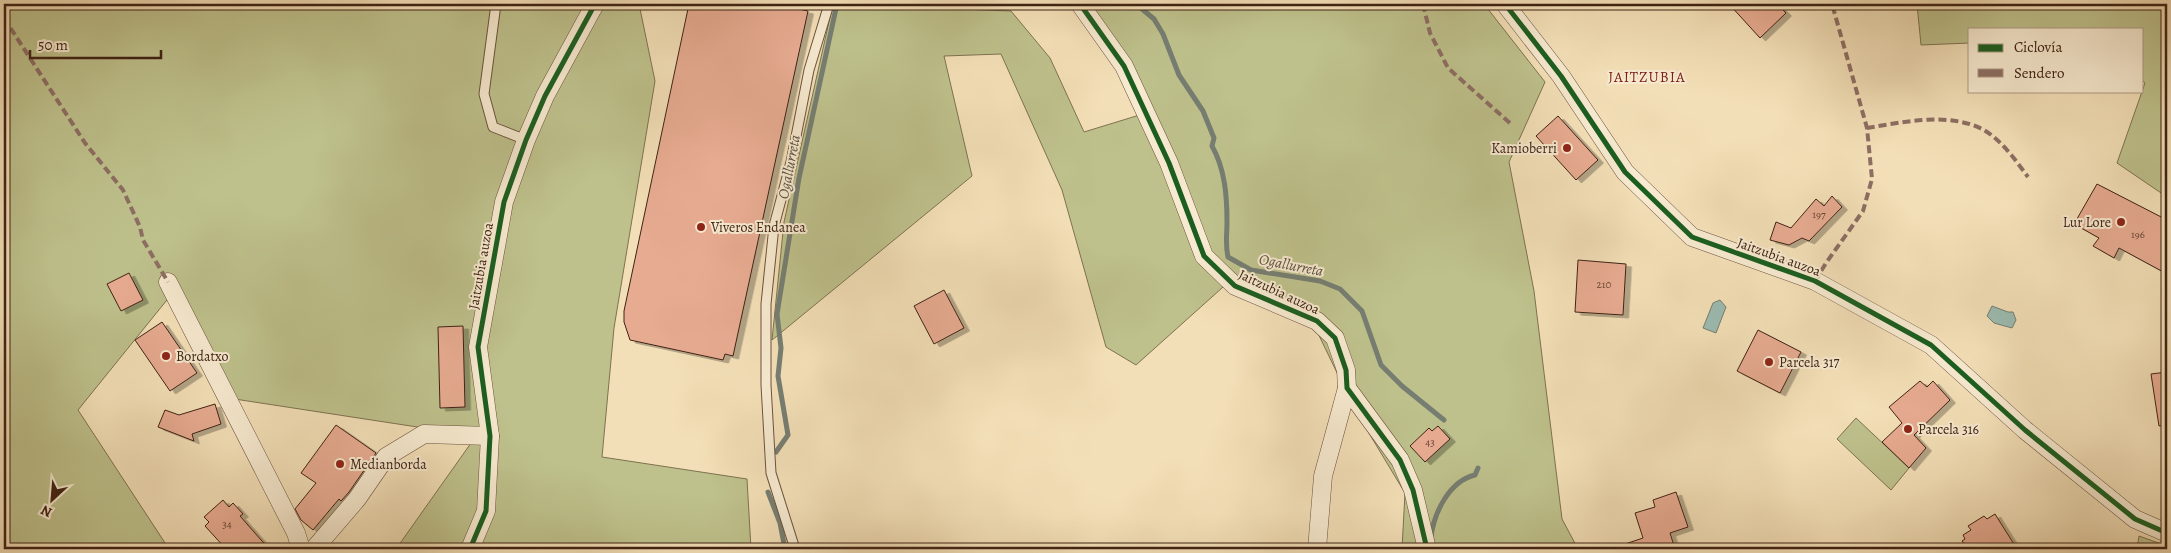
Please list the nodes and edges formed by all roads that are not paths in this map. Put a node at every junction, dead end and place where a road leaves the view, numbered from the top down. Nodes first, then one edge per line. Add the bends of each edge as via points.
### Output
1 (496, 4) edge
2 (595, 4) edge
3 (829, 4) edge
4 (1080, 4) edge
5 (1504, 4) edge
6 (526, 140) junction
7 (168, 282) dead end
8 (1347, 388) junction
9 (490, 436) junction
10 (2167, 533) edge
11 (301, 549) edge
12 (314, 549) edge
13 (470, 549) edge
14 (795, 549) edge
15 (1317, 549) edge
16 (1427, 549) edge

1 - 6 lane via 484,94 494,127
2 - 6 street, Jaitzubia auzoa via 545,96
3 - 14 lane via 809,70 791,162 774,226 766,304 771,473
4 - 8 street, Jaitzubia auzoa via 1124,66 1169,163 1204,256 1234,286 1317,321 1335,338 1346,370
5 - 10 street, Jaitzubia auzoa via 1561,76 1625,172 1692,237 1816,281 1932,345 2025,430 2135,519
6 - 9 street, Jaitzubia auzoa via 504,202 478,347
7 - 11 street via 296,533
8 - 15 street, Jaitzubia auzoa via 1323,476
8 - 16 street, Jaitzubia auzoa via 1400,460 1413,490
9 - 12 street via 424,434 386,456 357,499
9 - 13 street, Jaitzubia auzoa via 486,511

